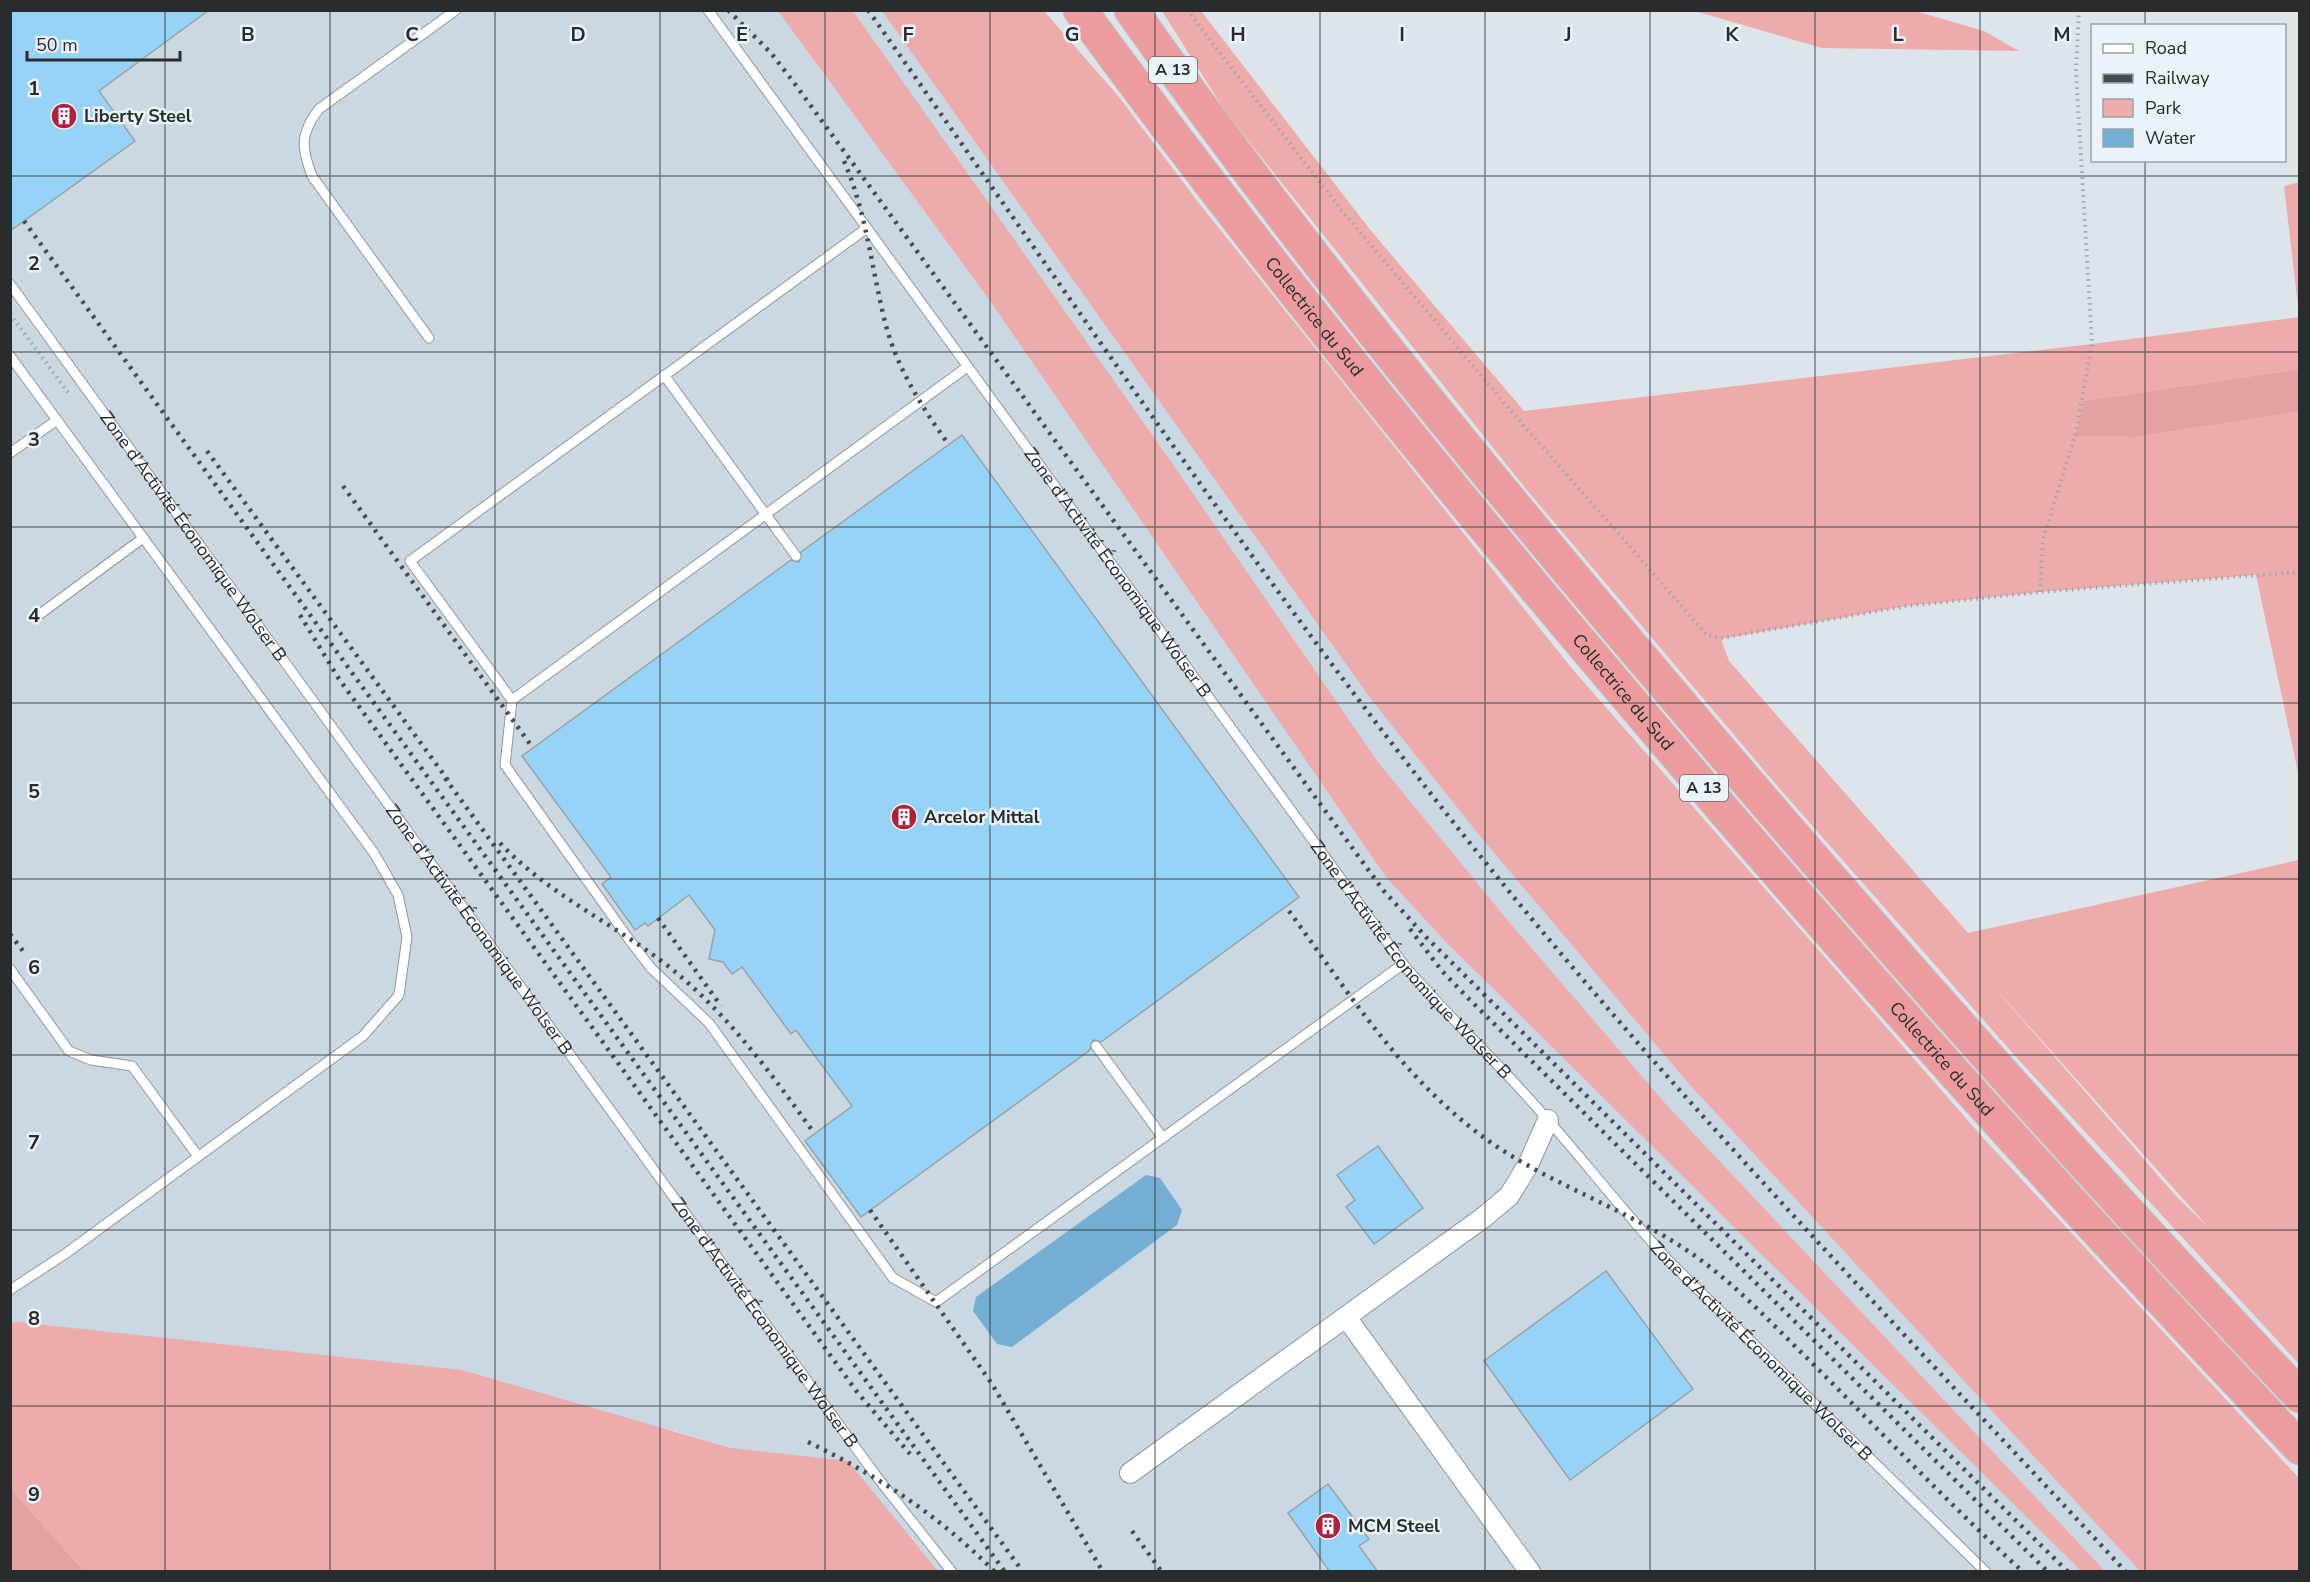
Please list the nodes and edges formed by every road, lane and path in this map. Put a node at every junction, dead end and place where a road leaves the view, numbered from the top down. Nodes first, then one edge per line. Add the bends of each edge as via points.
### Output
1 (456, 10) edge
2 (708, 10) edge
3 (1080, 10) edge
4 (1131, 10) edge
5 (1187, 10) edge
6 (2079, 10) edge
7 (867, 228) junction
8 (10, 284) edge
9 (429, 338) dead end
10 (10, 356) edge
11 (967, 366) junction
12 (664, 375) junction
13 (57, 420) junction
14 (10, 453) edge
15 (766, 514) junction
16 (143, 538) junction
17 (796, 556) dead end
18 (2300, 572) edge
19 (2040, 592) junction
20 (36, 617) dead end
21 (512, 700) junction
22 (1404, 964) junction
23 (10, 969) edge
24 (1096, 1046) dead end
25 (1548, 1120) junction
26 (1163, 1138) junction
27 (197, 1155) junction
28 (10, 1290) edge
29 (1346, 1317) junction
30 (2300, 1396) edge
31 (2300, 1448) edge
32 (1130, 1473) dead end
33 (952, 1572) edge
34 (1530, 1572) edge
35 (1986, 1572) edge

1 - 9 lane via 319,109 309,122 304,139 303,153 312,176
2 - 7 lane, Zone d'Activité Économique Wolser B
3 - 31 highway, Collectrice du Sud / A 13 via 1273,264 1479,523 1724,812 1982,1105
4 - 30 highway, Collectrice du Sud / A 13 via 1307,249 1526,522 2001,1070
5 - 19 path via 1342,211 1707,635 1721,638 1862,613
6 - 19 path via 2076,71 2092,344 2075,436 2043,539
7 - 11 lane, Zone d'Activité Économique Wolser B
7 - 12 lane
8 - 33 lane, Zone d'Activité Économique Wolser B via 877,1477
10 - 13 lane
11 - 15 lane
11 - 22 lane, Zone d'Activité Économique Wolser B
12 - 15 lane
12 - 21 lane via 410,561
13 - 14 lane
13 - 16 lane
15 - 17 lane
15 - 21 lane
16 - 20 lane
16 - 27 lane via 374,853 398,895 407,937 399,995 363,1036
18 - 19 path
21 - 26 lane via 505,765 627,938 651,968 709,1023 893,1278 936,1302
22 - 25 lane, Zone d'Activité Économique Wolser B via 1432,999
22 - 26 lane
23 - 27 lane via 69,1051 91,1060 132,1066
24 - 26 lane
25 - 29 street via 1528,1166 1509,1196
25 - 35 lane, Zone d'Activité Économique Wolser B via 1669,1261
27 - 28 lane
29 - 32 street
29 - 34 street

